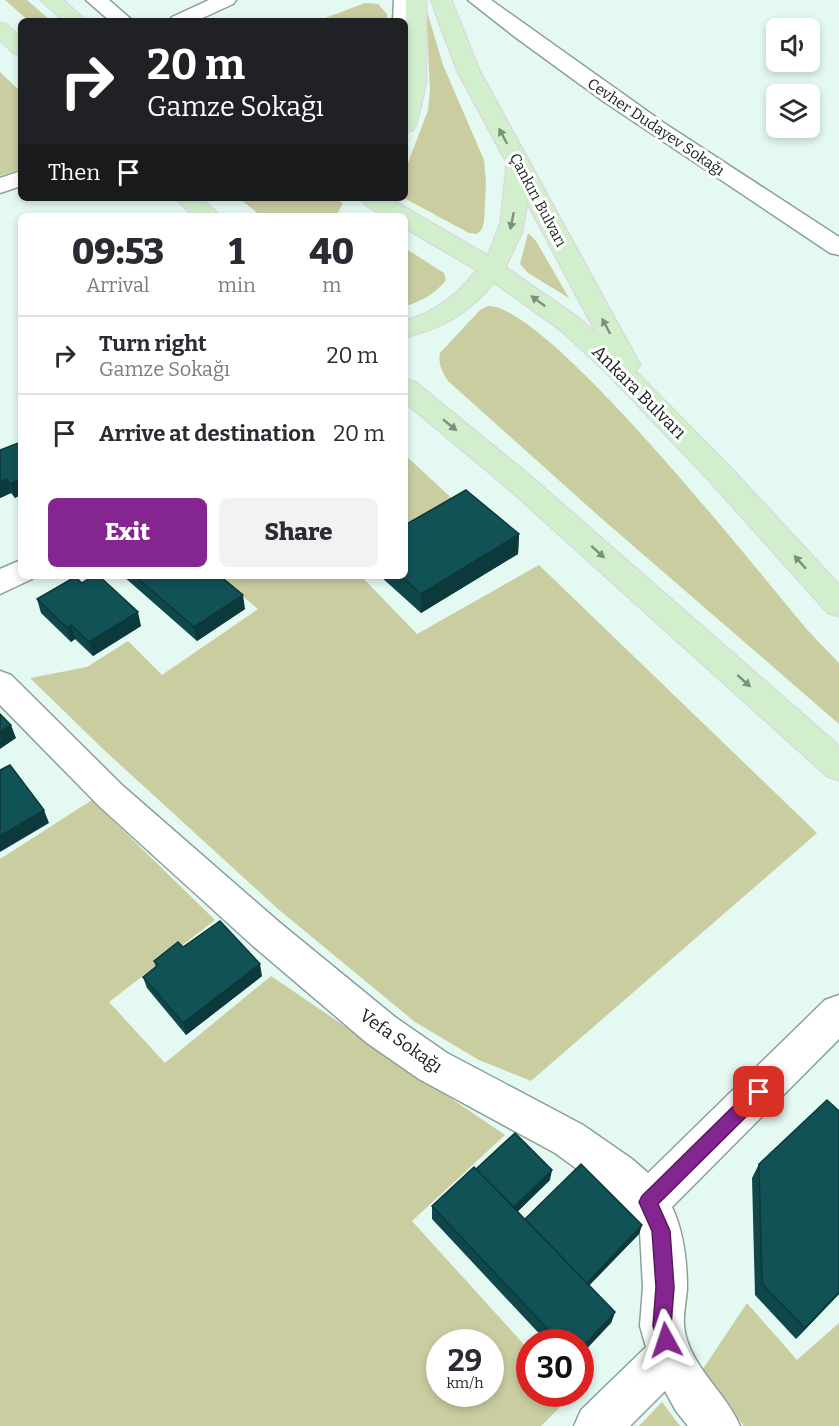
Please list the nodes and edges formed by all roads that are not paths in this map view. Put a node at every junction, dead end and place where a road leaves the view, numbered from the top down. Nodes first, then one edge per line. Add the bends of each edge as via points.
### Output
1 (51, 0) edge
2 (96, 0) edge
3 (226, 0) edge
4 (404, 0) edge
5 (416, 0) edge
6 (444, 0) edge
7 (478, 0) edge
8 (72, 18) edge
9 (119, 18) edge
10 (186, 18) edge
11 (403, 18) edge
12 (0, 29) edge
13 (18, 46) edge
14 (408, 111) edge
15 (518, 163) junction
16 (18, 179) edge
17 (0, 186) edge
18 (190, 201) edge
19 (370, 201) edge
20 (378, 201) edge
21 (204, 213) edge
22 (360, 213) edge
23 (397, 213) edge
24 (408, 219) edge
25 (839, 248) edge
26 (491, 268) junction
27 (408, 328) edge
28 (408, 390) edge
29 (644, 396) junction
30 (18, 573) edge
31 (0, 583) edge
32 (839, 605) edge
33 (0, 684) edge
34 (839, 766) edge
35 (839, 1013) edge
36 (648, 1202) junction
37 (670, 1354) junction
38 (597, 1426) edge
39 (717, 1426) edge

1 - 8 main road
2 - 9 street
3 - 10 street
4 - 11 street
5 - 14 main road via 415,83
15 -> 6 main road, Çankırı Bulvarı via 468,70
7 - 25 street, Cevher Dudayev Sokağı via 609,96
12 - 13 main road
15 -> 26 main road via 508,240
29 -> 15 main road, Çankırı Bulvarı
16 - 17 street
18 - 21 main road
19 - 22 main road
20 - 23 main road, Ankara Bulvarı
24 - 26 main road, Ankara Bulvarı
26 - 27 main road via 445,313
29 -> 26 main road, Ankara Bulvarı via 571,325
28 -> 34 main road via 519,482
32 -> 29 main road, Ankara Bulvarı
30 - 31 street
33 - 36 street, Vefa Sokağı via 111,796 381,1030 434,1066 570,1139 617,1173
35 - 36 street
36 - 37 street, Vefa Sokağı via 661,1231 665,1287 662,1326
37 - 38 street
37 - 39 street, Vefa Sokağı via 692,1395

